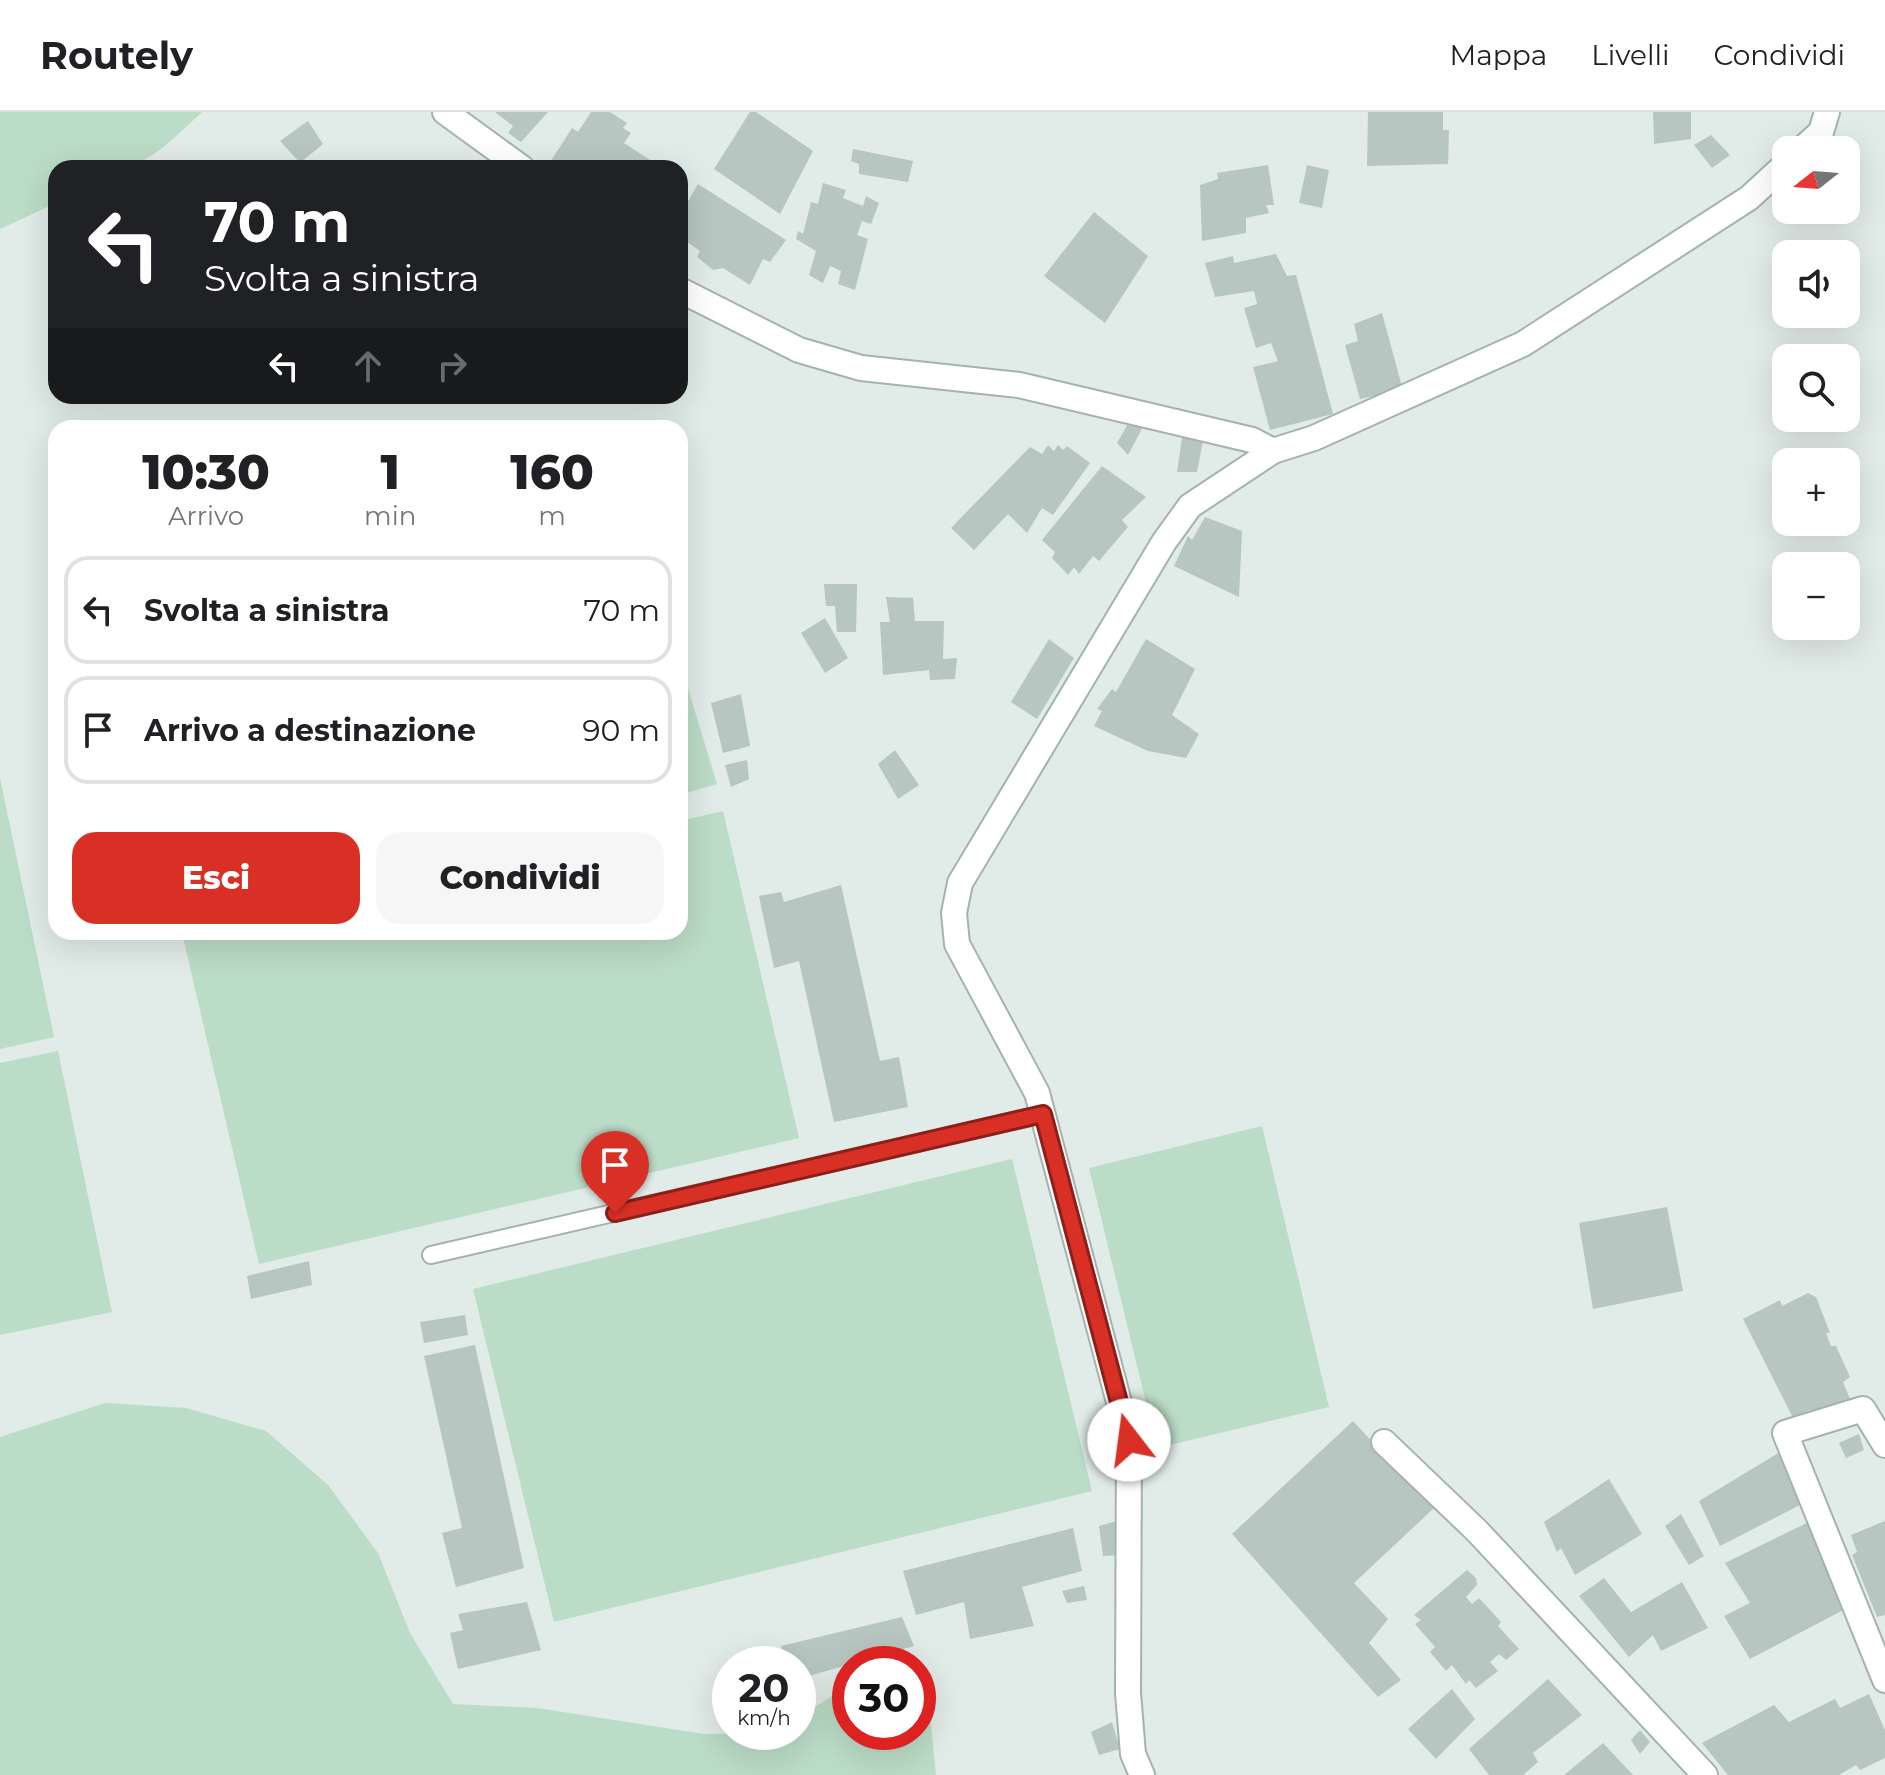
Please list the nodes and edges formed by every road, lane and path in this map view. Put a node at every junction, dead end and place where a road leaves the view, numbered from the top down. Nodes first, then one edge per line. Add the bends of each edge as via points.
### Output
1 (445, 112) edge
2 (1827, 112) edge
3 (1817, 136) edge
4 (511, 160) edge
5 (1772, 177) edge
6 (688, 294) edge
7 (1273, 451) junction
8 (1043, 1114) junction
9 (431, 1255) dead end
10 (1384, 1442) dead end
11 (1885, 1445) edge
12 (1885, 1680) edge
13 (1142, 1775) edge
14 (1705, 1775) edge

1 - 4 street
2 - 3 street
5 - 7 street via 1749,198 1523,344 1314,438
6 - 7 street via 799,350 861,368 1019,385 1252,440
7 - 8 street via 1190,506 960,883 954,913 957,944 1037,1093
8 - 9 lane
8 - 13 street via 1129,1440 1128,1693 1133,1754
10 - 14 street via 1477,1531
11 - 12 street via 1863,1409 1785,1433

